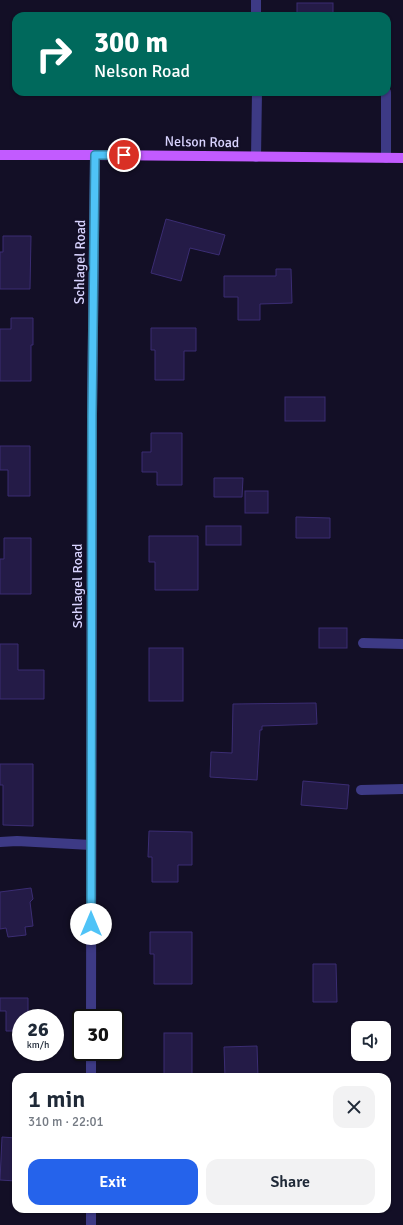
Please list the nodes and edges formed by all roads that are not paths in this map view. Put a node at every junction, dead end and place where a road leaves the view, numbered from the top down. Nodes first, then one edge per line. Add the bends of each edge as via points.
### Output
1 (256, 0) edge
2 (256, 12) edge
3 (257, 96) edge
4 (386, 96) edge
5 (0, 155) edge
6 (95, 155) junction
7 (256, 157) junction
8 (386, 158) junction
9 (403, 158) edge
10 (364, 643) dead end
11 (403, 644) edge
12 (403, 789) edge
13 (362, 790) dead end
14 (0, 842) edge
15 (91, 845) junction
16 (91, 1009) edge
17 (91, 1061) edge
18 (91, 1073) edge
19 (91, 1213) edge
20 (91, 1225) edge

1 - 2 street
3 - 7 street
4 - 8 street
5 - 6 main road, Nelson Road
6 - 7 main road, Nelson Road
6 - 15 street, Schlagel Road
7 - 8 main road, Nelson Road
8 - 9 main road, Nelson Road
10 - 11 street
12 - 13 street
14 - 15 street
15 - 16 street, Schlagel Road
17 - 18 street
19 - 20 street

